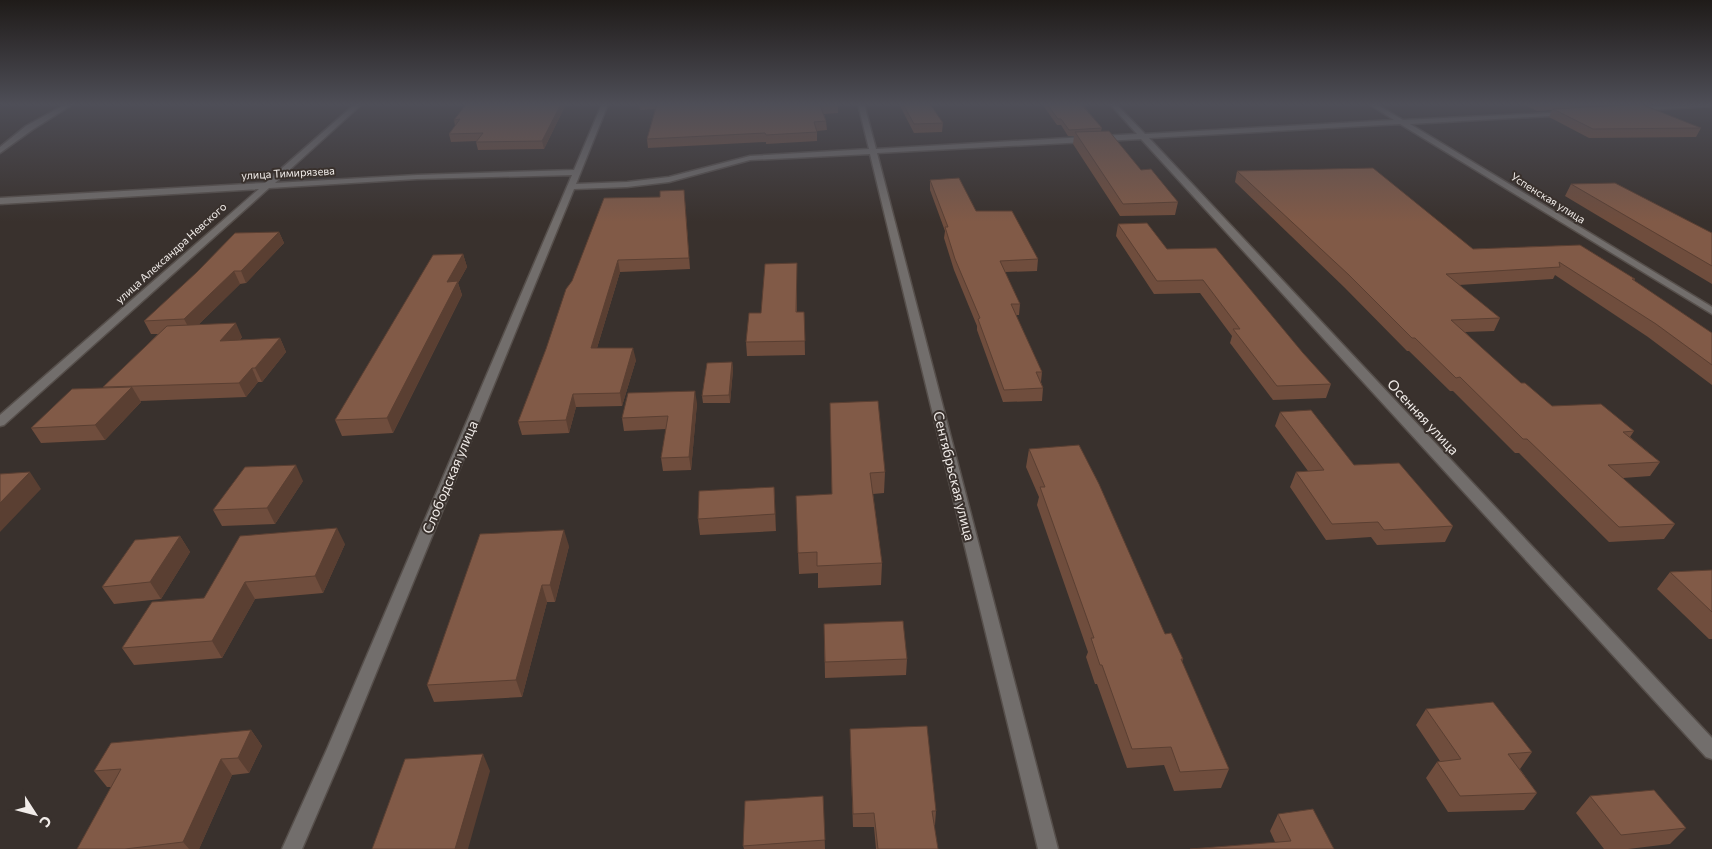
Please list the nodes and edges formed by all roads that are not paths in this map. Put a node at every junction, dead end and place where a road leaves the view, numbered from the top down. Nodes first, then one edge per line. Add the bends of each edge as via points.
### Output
1 (314, 144) edge
2 (589, 144) edge
3 (871, 144) edge
4 (1032, 144) edge
5 (1150, 144) edge
6 (1439, 144) edge
7 (873, 153) junction
8 (578, 172) junction
9 (266, 186) junction
10 (571, 187) junction
11 (0, 201) edge
12 (1712, 311) edge
13 (0, 422) edge
14 (1712, 751) edge
15 (292, 849) edge
16 (1048, 849) edge

1 - 9 street, улица Александра Невского
2 - 8 street, Слободская улица
3 - 7 street, Сентябрьская улица
4 - 7 street
5 - 14 street, Осенняя улица
6 - 12 street, Успенская улица
7 - 10 street via 750,158 683,177 614,186
7 - 16 street, Сентябрьская улица
8 - 9 street, улица Тимирязева
8 - 10 street, Слободская улица
9 - 11 street, улица Тимирязева
9 - 13 street, улица Александра Невского
10 - 15 street, Слободская улица

